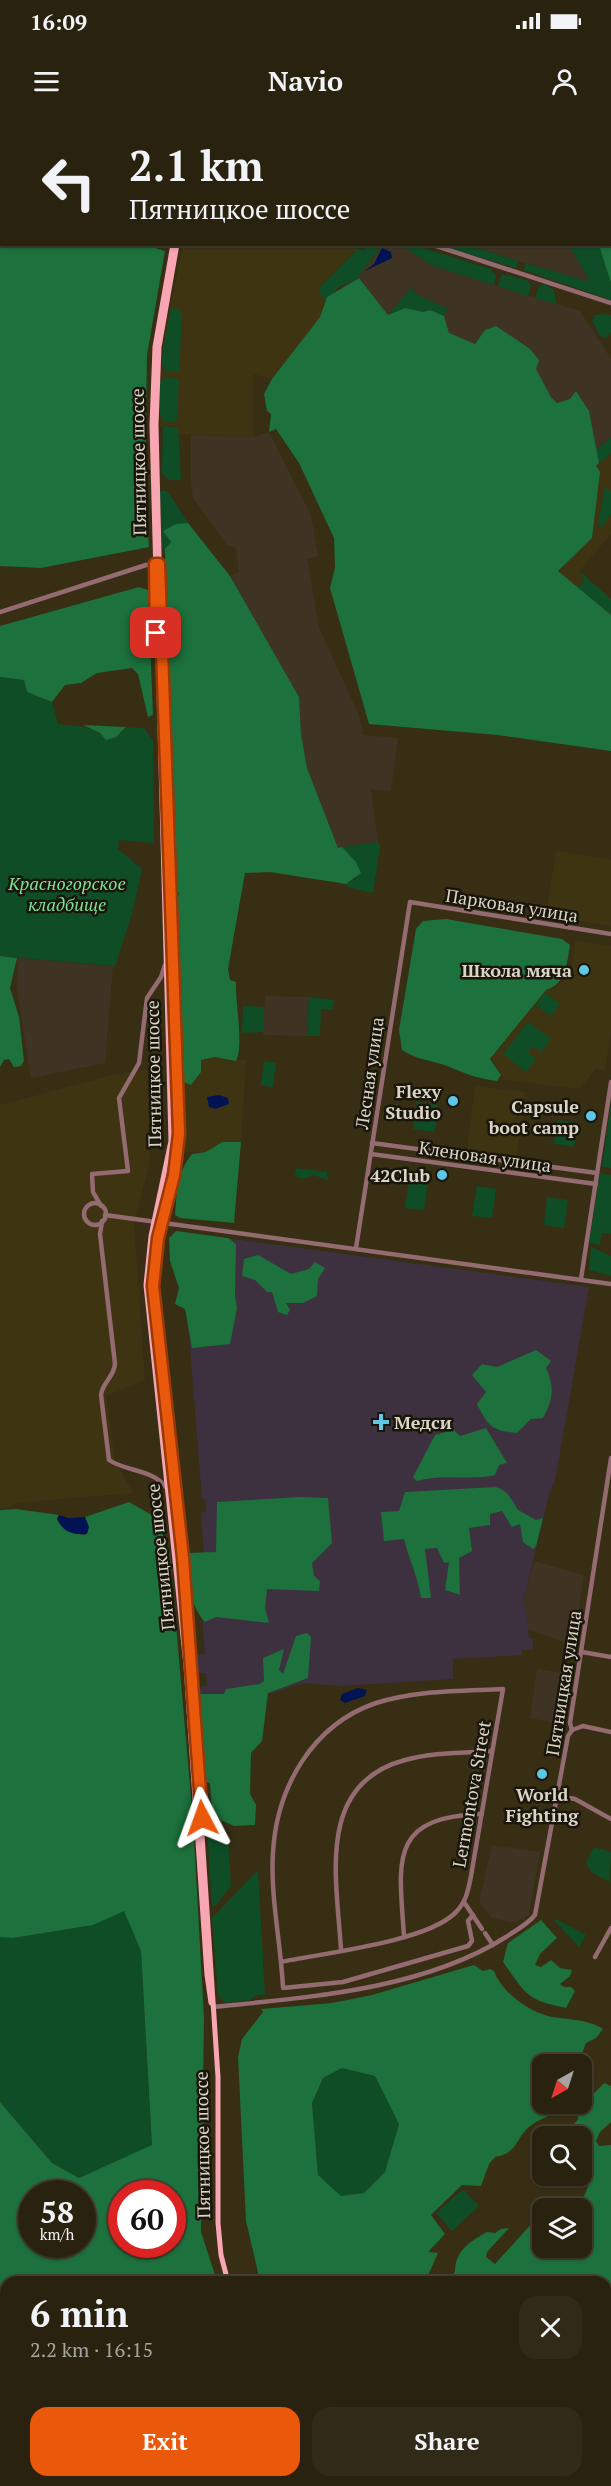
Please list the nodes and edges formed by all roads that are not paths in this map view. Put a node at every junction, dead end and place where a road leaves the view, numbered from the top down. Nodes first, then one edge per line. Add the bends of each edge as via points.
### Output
1 (175, 246) edge
2 (436, 246) edge
3 (611, 303) edge
4 (157, 564) junction
5 (0, 612) edge
6 (410, 902) joint
7 (611, 934) edge
8 (165, 953) junction
9 (611, 1082) edge
10 (372, 1143) junction
11 (371, 1154) junction
12 (597, 1173) junction
13 (596, 1184) junction
14 (93, 1192) junction
15 (101, 1206) junction
16 (86, 1208) junction
17 (105, 1215) junction
18 (154, 1220) junction
19 (102, 1221) junction
20 (162, 1221) junction
21 (90, 1224) junction
22 (100, 1234) junction
23 (356, 1248) junction
24 (581, 1279) junction
25 (611, 1284) edge
26 (611, 1458) edge
27 (169, 1492) junction
28 (582, 1652) junction
29 (611, 1656) edge
30 (572, 1730) junction
31 (611, 1732) edge
32 (492, 1751) junction
33 (558, 1796) junction
34 (482, 1814) junction
35 (611, 1819) edge
36 (464, 1902) junction
37 (473, 1915) junction
38 (611, 1928) edge
39 (404, 1936) junction
40 (493, 1945) junction
41 (341, 1950) junction
42 (595, 1957) dead end
43 (281, 1962) junction
44 (213, 2007) junction
45 (226, 2276) edge

1 - 4 main road, Пятницкое шоссе via 153,361
2 - 3 street
4 - 5 street
4 - 8 main road, Пятницкое шоссе
4 - 20 main road, Пятницкое шоссе via 179,1134
6 - 7 street, Парковая улица
6 - 10 street, Лесная улица
8 - 14 street via 163,973 147,998 142,1054 119,1098 128,1171 92,1174
8 - 18 main road, Пятницкое шоссе via 171,1142
9 - 12 street
10 - 11 street, Лесная улица
10 - 12 street, Кленовая улица
11 - 13 street, Кленовая улица
11 - 23 street, Лесная улица
12 - 13 street
13 - 24 street
14 - 15 street
14 - 16 street
15 - 16 street via 92,1204
15 - 17 street
16 - 21 street via 85,1218
17 - 18 street
17 - 19 street
18 - 20 street
18 - 27 main road, Пятницкое шоссе via 146,1285
19 - 21 street
19 - 22 street
20 - 23 street
20 - 44 main road, Пятницкое шоссе via 153,1286 188,1623
21 - 22 street
22 - 27 street via 115,1364 101,1395 109,1460 156,1478
23 - 24 street
24 - 25 street
26 - 28 street, Пятницкая улица
27 - 44 main road, Пятницкое шоссе via 186,1665 207,1975
28 - 29 street
28 - 30 street, Пятницкая улица
30 - 31 street via 583,1726
30 - 33 street, Пятницкая улица
32 - 34 street, Lermontova Street
32 - 41 street via 406,1759 371,1775 359,1787 342,1816 335,1850
32 - 43 street, Lermontova Street via 503,1689 427,1693 376,1703 339,1722 303,1760 288,1784 277,1816 273,1854
33 - 35 street via 574,1799
33 - 40 street, Пятницкая улица via 536,1912 530,1921
34 - 36 street, Lermontova Street
34 - 39 street via 439,1818 416,1833 404,1848 400,1875
36 - 37 street
36 - 39 street via 433,1928
37 - 40 street
37 - 43 street via 468,1921 472,1941 468,1946 343,1982 283,1988
38 - 42 street
39 - 41 street
40 - 44 street via 465,1960 346,1993
41 - 43 street
44 - 45 main road, Пятницкое шоссе via 219,2109 218,2223

